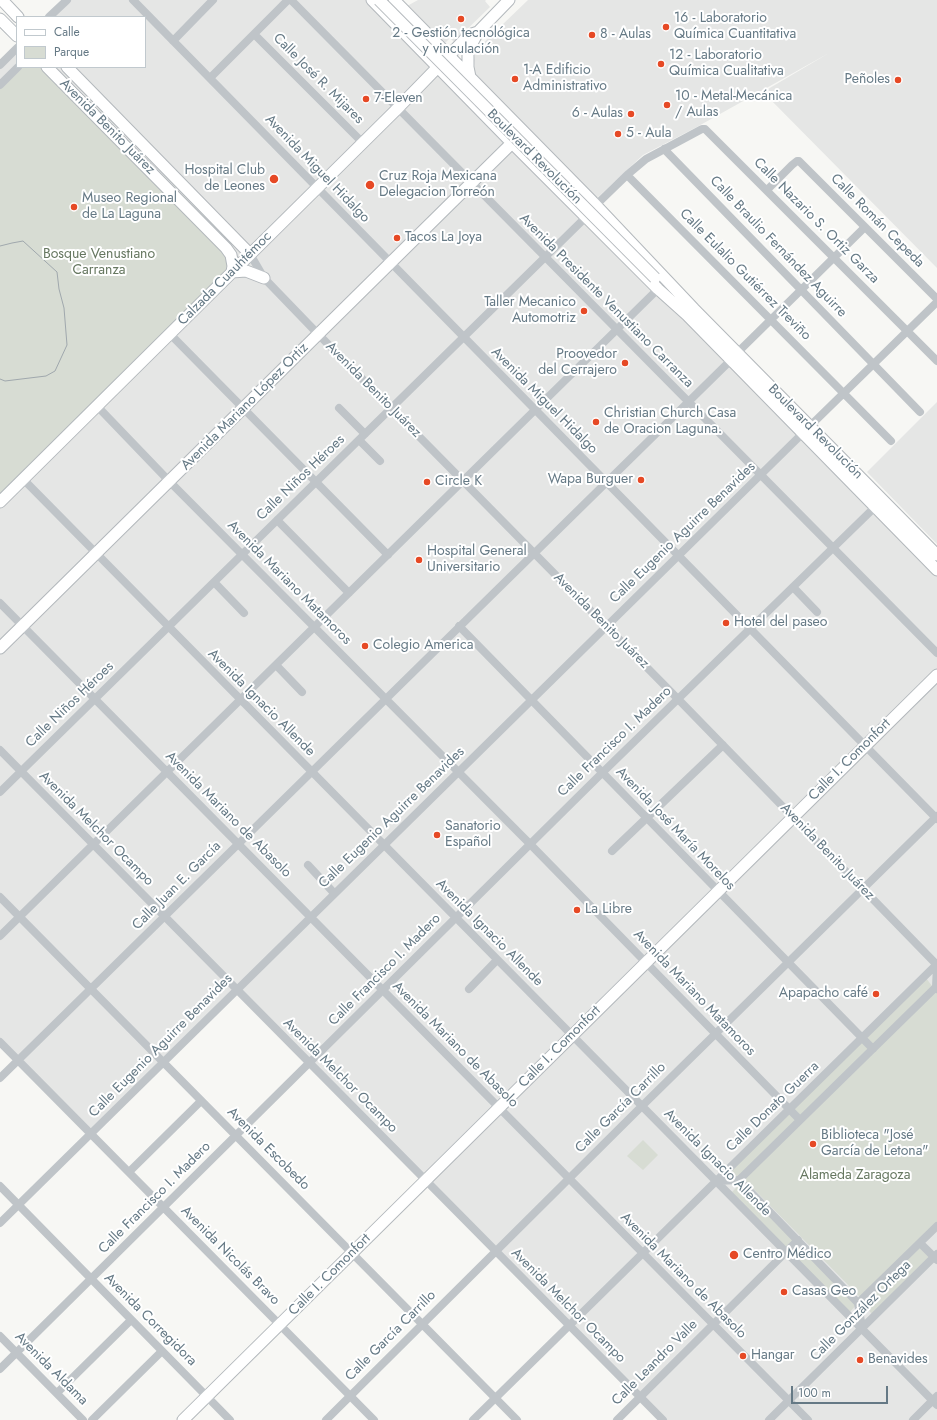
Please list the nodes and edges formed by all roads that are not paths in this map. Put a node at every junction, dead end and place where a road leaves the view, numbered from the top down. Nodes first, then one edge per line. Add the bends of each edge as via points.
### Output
1 (2, 0) edge
2 (67, 0) edge
3 (133, 0) edge
4 (213, 0) edge
5 (290, 0) edge
6 (372, 0) edge
7 (379, 0) edge
8 (385, 0) edge
9 (394, 0) edge
10 (509, 0) edge
11 (17, 16) edge
12 (50, 16) edge
13 (410, 16) junction
14 (0, 19) edge
15 (398, 27) junction
16 (478, 32) junction
17 (254, 34) junction
18 (16, 35) edge
19 (173, 41) junction
20 (16, 49) edge
21 (449, 56) junction
22 (0, 65) edge
23 (437, 67) junction
24 (17, 68) edge
25 (48, 68) edge
26 (68, 68) edge
27 (470, 77) junction
28 (210, 78) junction
29 (0, 85) edge
30 (397, 108) junction
31 (524, 132) junction
32 (363, 143) junction
33 (512, 143) junction
34 (142, 144) junction
35 (664, 149) junction
36 (132, 153) junction
37 (627, 175) junction
38 (472, 183) junction
39 (317, 188) junction
40 (767, 190) junction
41 (596, 205) junction
42 (586, 217) junction
43 (865, 227) junction
44 (250, 254) junction
45 (545, 257) junction
46 (834, 258) junction
47 (390, 263) junction
48 (232, 272) junction
49 (264, 278) junction
50 (657, 281) junction
51 (801, 290) junction
52 (937, 300) edge
53 (690, 312) junction
54 (771, 320) junction
55 (617, 330) junction
56 (907, 331) junction
57 (170, 334) junction
58 (318, 334) junction
59 (463, 337) junction
60 (734, 356) junction
61 (937, 361) edge
62 (874, 364) junction
63 (844, 393) junction
64 (688, 402) junction
65 (96, 406) junction
66 (243, 408) junction
67 (339, 408) dead end
68 (391, 408) junction
69 (535, 410) junction
70 (920, 412) dead end
71 (806, 430) junction
72 (362, 437) junction
73 (891, 441) dead end
74 (380, 461) dead end
75 (760, 475) junction
76 (23, 479) junction
77 (169, 481) junction
78 (463, 481) junction
79 (316, 482) junction
80 (606, 482) junction
81 (0, 502) edge
82 (875, 507) junction
83 (277, 520) junction
84 (832, 548) junction
85 (534, 553) junction
86 (96, 554) junction
87 (242, 554) junction
88 (388, 555) junction
89 (937, 555) edge
90 (678, 556) junction
91 (937, 570) edge
92 (214, 582) junction
93 (793, 587) junction
94 (349, 593) junction
95 (0, 603) edge
96 (817, 612) dead end
97 (244, 613) dead end
98 (22, 626) junction
99 (459, 626) junction
100 (606, 626) junction
101 (168, 627) junction
102 (314, 627) junction
103 (750, 629) junction
104 (0, 648) edge
105 (937, 653) edge
106 (276, 665) junction
107 (937, 675) edge
108 (302, 692) dead end
109 (95, 699) junction
110 (386, 699) junction
111 (678, 699) junction
112 (240, 700) junction
113 (531, 700) junction
114 (723, 745) junction
115 (865, 746) junction
116 (0, 750) edge
117 (21, 772) junction
118 (167, 772) junction
119 (311, 772) junction
120 (458, 772) junction
121 (602, 772) junction
122 (0, 792) edge
123 (793, 817) junction
124 (647, 818) junction
125 (937, 818) edge
126 (238, 844) junction
127 (530, 844) junction
128 (93, 845) junction
129 (384, 845) junction
130 (612, 851) dead end
131 (308, 865) dead end
132 (863, 889) junction
133 (718, 891) junction
134 (334, 893) junction
135 (0, 897) edge
136 (20, 917) junction
137 (164, 917) junction
138 (310, 917) junction
139 (456, 918) junction
140 (0, 936) edge
141 (497, 960) junction
142 (788, 962) junction
143 (646, 963) junction
144 (937, 965) edge
145 (468, 988) dead end
146 (936, 988) edge
147 (91, 989) junction
148 (236, 989) junction
149 (383, 990) junction
150 (715, 1034) junction
151 (572, 1036) junction
152 (862, 1038) junction
153 (0, 1042) edge
154 (873, 1049) junction
155 (18, 1060) junction
156 (163, 1062) junction
157 (309, 1063) junction
158 (0, 1078) edge
159 (201, 1100) junction
160 (642, 1106) junction
161 (499, 1108) junction
162 (789, 1109) junction
163 (800, 1120) junction
164 (91, 1133) junction
165 (236, 1136) junction
166 (129, 1172) junction
167 (569, 1178) junction
168 (425, 1180) junction
169 (739, 1180) junction
170 (716, 1181) junction
171 (0, 1186) edge
172 (18, 1205) junction
173 (164, 1207) junction
174 (0, 1223) edge
175 (937, 1226) edge
176 (798, 1240) junction
177 (920, 1243) junction
178 (496, 1251) junction
179 (786, 1252) junction
180 (352, 1253) junction
181 (642, 1253) junction
182 (936, 1257) edge
183 (91, 1279) junction
184 (858, 1303) junction
185 (131, 1320) junction
186 (422, 1324) junction
187 (713, 1324) junction
188 (280, 1325) junction
189 (569, 1325) junction
190 (862, 1328) junction
191 (0, 1336) edge
192 (162, 1351) junction
193 (17, 1353) junction
194 (0, 1369) edge
195 (57, 1393) junction
196 (207, 1396) junction
197 (350, 1396) junction
198 (640, 1397) junction
199 (495, 1398) junction
200 (936, 1400) edge
201 (789, 1401) junction
202 (83, 1420) edge
203 (92, 1420) edge
204 (183, 1420) edge
205 (230, 1420) edge
206 (326, 1420) edge
207 (374, 1420) edge
208 (473, 1420) edge
209 (517, 1420) edge
210 (617, 1420) edge
211 (663, 1420) edge
212 (769, 1420) edge
213 (808, 1420) edge
214 (913, 1420) edge

1 - 11 main road
2 - 12 street
3 - 19 street, Avenida Miguel Hidalgo
4 - 19 street
5 - 17 street
5 - 30 street, Avenida Presidente Venustiano Carranza
6 - 15 main road
7 - 50 main road, Boulevard Revolución, bridge
8 - 50 main road, Boulevard Revolución
9 - 13 main road, Boulevard Revolución
10 - 16 main road
13 - 15 main road via 406,24
13 - 21 main road, Boulevard Revolución
14 - 18 main road
15 - 23 main road
16 - 21 main road, Calzada Cuauhtémoc via 469,35
16 - 27 main road via 468,51
17 - 28 street
17 - 32 street, Calle José R. Mijares
19 - 28 street, Avenida Miguel Hidalgo
20 - 22 street
21 - 23 main road, Calzada Cuauhtémoc
21 - 27 main road, Boulevard Revolución
23 - 30 main road, Calzada Cuauhtémoc
23 - 33 main road
24 - 29 street
25 - 36 main road, Avenida Benito Juárez
26 - 34 main road, Avenida Benito Juárez
27 - 31 main road, Boulevard Revolución
28 - 39 street, Avenida Miguel Hidalgo
30 - 32 main road, Calzada Cuauhtémoc
30 - 38 street, Avenida Presidente Venustiano Carranza
31 - 33 main road, Avenida Mariano López Ortiz
31 - 41 main road, Boulevard Revolución
32 - 39 main road, Calzada Cuauhtémoc
33 - 38 main road, Avenida Mariano López Ortiz
33 - 42 main road
34 - 36 main road
34 - 44 main road, Avenida Benito Juárez
35 - 37 street via 646,159
35 - 40 street, Calle Nazario S. Ortiz Garza via 705,129
35 - 51 street, Calle Braulio Fernández Aguirre
36 - 48 main road, Avenida Benito Juárez via 226,248 231,255
37 - 41 street
37 - 54 street, Calle Eulalio Gutiérrez Treviño
38 - 45 street, Avenida Presidente Venustiano Carranza
38 - 47 main road, Avenida Mariano López Ortiz
39 - 44 main road, Calzada Cuauhtémoc
39 - 47 street, Avenida Miguel Hidalgo
40 - 43 street, Calle Román Cepeda via 799,161
40 - 46 street, Calle Nazario S. Ortiz Garza
41 - 53 main road, Boulevard Revolución
42 - 45 street, Calle Niños Héroes
42 - 50 main road
43 - 46 street, Calle Juan E. García
43 - 52 street, Calle Román Cepeda
44 - 48 main road, Calzada Cuauhtémoc
44 - 49 street, Avenida Benito Juárez
45 - 55 street, Avenida Presidente Venustiano Carranza
45 - 59 street, Calle Niños Héroes
46 - 51 street, Calle Juan E. García
46 - 56 street, Calle Nazario S. Ortiz Garza
47 - 58 main road, Avenida Mariano López Ortiz
47 - 59 street, Avenida Miguel Hidalgo
48 - 49 main road, Avenida Benito Juárez via 246,271
48 - 57 main road, Calzada Cuauhtémoc
49 - 58 street, Avenida Benito Juárez
50 - 53 main road, Boulevard Revolución
50 - 55 street
51 - 54 street, Calle Juan E. García
51 - 62 street, Calle Braulio Fernández Aguirre
52 - 56 street, Calle Eugenio Aguirre Benavides
53 - 60 main road, Boulevard Revolución
54 - 60 street, Calle Juan E. García
54 - 63 street, Calle Eulalio Gutiérrez Treviño
55 - 64 street, Avenida Presidente Venustiano Carranza
55 - 69 street
56 - 61 street, Calle Nazario S. Ortiz Garza
56 - 62 street, Calle Eugenio Aguirre Benavides
57 - 65 main road, Calzada Cuauhtémoc
57 - 66 street
58 - 66 main road, Avenida Mariano López Ortiz
58 - 68 street, Avenida Benito Juárez
59 - 68 street, Calle Niños Héroes
59 - 69 street, Avenida Miguel Hidalgo
60 - 64 street, Calle Juan E. García
60 - 71 main road, Boulevard Revolución
62 - 63 street, Calle Eugenio Aguirre Benavides
62 - 70 street, Calle Braulio Fernández Aguirre
63 - 71 street, Calle Eugenio Aguirre Benavides
63 - 73 street, Calle Eulalio Gutiérrez Treviño
64 - 75 street, Avenida Presidente Venustiano Carranza
64 - 80 street, Calle Juan E. García
65 - 76 main road, Calzada Cuauhtémoc
65 - 77 street, Avenida Mariano Matamoros
66 - 77 main road, Avenida Mariano López Ortiz
66 - 79 street
67 - 72 street
68 - 72 street, Calle Niños Héroes
68 - 78 street, Avenida Benito Juárez
69 - 78 street
69 - 80 street, Avenida Miguel Hidalgo
71 - 75 street, Calle Eugenio Aguirre Benavides
71 - 82 main road
71 - 89 main road, Boulevard Revolución
72 - 74 street
72 - 79 street, Calle Niños Héroes
75 - 84 street, Avenida Presidente Venustiano Carranza
75 - 90 street, Calle Eugenio Aguirre Benavides
76 - 81 main road, Calzada Cuauhtémoc
76 - 86 street, Avenida Ignacio Allende
77 - 86 main road, Avenida Mariano López Ortiz
77 - 87 street, Avenida Mariano Matamoros
78 - 85 street, Avenida Benito Juárez
78 - 88 street
79 - 83 street, Calle Niños Héroes
79 - 88 street
80 - 85 street, Calle Juan E. García
80 - 90 street, Avenida Miguel Hidalgo
82 - 84 street, Calle Francisco I. Madero
82 - 91 main road
83 - 87 street, Calle Niños Héroes
83 - 94 street
84 - 93 street, Calle Francisco I. Madero
84 - 105 street, Avenida Presidente Venustiano Carranza
85 - 99 street, Calle Juan E. García
85 - 100 street, Avenida Benito Juárez
86 - 98 main road, Avenida Mariano López Ortiz
86 - 101 street, Avenida Ignacio Allende
87 - 92 street, Calle Niños Héroes
87 - 102 street, Avenida Mariano Matamoros
88 - 94 street
90 - 100 street, Calle Eugenio Aguirre Benavides
90 - 103 street, Avenida Miguel Hidalgo
92 - 97 street
92 - 101 street, Calle Niños Héroes
93 - 96 street
93 - 103 street, Calle Francisco I. Madero
94 - 102 street
95 - 98 street, Avenida Mariano de Abasolo
98 - 104 main road, Avenida Mariano López Ortiz
98 - 109 street, Avenida Mariano de Abasolo
99 - 110 street, Calle Juan E. García
99 - 113 street, Avenida José María Morelos
100 - 111 street, Avenida Benito Juárez
100 - 113 street, Calle Eugenio Aguirre Benavides
101 - 109 street, Calle Niños Héroes
101 - 112 street, Avenida Ignacio Allende
102 - 106 street
102 - 110 street, Avenida Mariano Matamoros
103 - 111 street, Calle Francisco I. Madero
103 - 115 street, Avenida Miguel Hidalgo
106 - 108 street
106 - 112 street
107 - 115 main road, Calle I. Comonfort
109 - 117 street, Calle Niños Héroes
109 - 118 street, Avenida Mariano de Abasolo
110 - 119 street, Calle Juan E. García
110 - 120 street, Avenida Mariano Matamoros
111 - 114 street, Avenida Benito Juárez
111 - 121 street, Calle Francisco I. Madero
112 - 118 street
112 - 119 street, Avenida Ignacio Allende
113 - 120 street, Calle Eugenio Aguirre Benavides
113 - 121 street, Avenida José María Morelos
114 - 123 street, Avenida Benito Juárez
114 - 124 street
115 - 123 main road, Calle I. Comonfort
115 - 125 street, Avenida Miguel Hidalgo
116 - 117 street, Avenida Melchor Ocampo
117 - 122 street, Calle Niños Héroes
117 - 128 street, Avenida Melchor Ocampo
118 - 126 street, Avenida Mariano de Abasolo
118 - 128 street
119 - 126 street, Calle Juan E. García
119 - 129 street, Avenida Ignacio Allende
120 - 127 street, Avenida Mariano Matamoros
120 - 129 street, Calle Eugenio Aguirre Benavides
121 - 124 street, Avenida José María Morelos
121 - 127 street, Calle Francisco I. Madero
123 - 132 street, Avenida Benito Juárez
123 - 133 main road, Calle I. Comonfort
124 - 130 street
124 - 133 street, Avenida José María Morelos
125 - 132 street, Calle García Carrillo
126 - 137 street, Calle Juan E. García
126 - 138 street, Avenida Mariano de Abasolo
127 - 139 street, Calle Francisco I. Madero
127 - 143 street, Avenida Mariano Matamoros
128 - 136 street
128 - 137 street, Avenida Melchor Ocampo
129 - 134 street, Calle Eugenio Aguirre Benavides
129 - 139 street, Avenida Ignacio Allende
131 - 134 street
132 - 142 street, Calle García Carrillo
132 - 144 street, Avenida Benito Juárez
133 - 142 street, Avenida José María Morelos
133 - 143 main road, Calle I. Comonfort
134 - 138 street, Calle Eugenio Aguirre Benavides
135 - 136 street, Avenida Escobedo
136 - 140 street
136 - 147 street, Avenida Escobedo
137 - 147 street, Calle Juan E. García
137 - 148 street, Avenida Melchor Ocampo
138 - 148 street, Calle Eugenio Aguirre Benavides
138 - 149 street, Avenida Mariano de Abasolo
139 - 141 street, Avenida Ignacio Allende
139 - 149 street, Calle Francisco I. Madero
141 - 145 street
141 - 151 street, Avenida Ignacio Allende
142 - 150 street, Calle García Carrillo
142 - 152 street, Avenida José María Morelos
143 - 150 street, Avenida Mariano Matamoros
143 - 151 main road, Calle I. Comonfort
144 - 146 street
144 - 152 street, Calle Donato Guerra
146 - 154 street, Calle Donato Guerra
147 - 155 street, Calle Juan E. García
147 - 156 street, Avenida Escobedo
148 - 156 street, Calle Eugenio Aguirre Benavides
148 - 157 street, Avenida Melchor Ocampo
149 - 157 street, Calle Francisco I. Madero
149 - 161 street, Avenida Mariano de Abasolo
150 - 160 street, Calle García Carrillo
150 - 162 street, Avenida Mariano Matamoros
151 - 160 street, Avenida Ignacio Allende
151 - 161 main road, Calle I. Comonfort
152 - 154 street, Avenida José María Morelos
152 - 162 street, Calle Donato Guerra
153 - 155 street, Avenida Nicolás Bravo
154 - 163 street, Calle Donato Guerra
155 - 158 street, Calle Juan E. García
155 - 164 street, Avenida Nicolás Bravo
156 - 159 street, Avenida Escobedo
156 - 164 street, Calle Eugenio Aguirre Benavides
157 - 165 street, Calle Francisco I. Madero
157 - 168 street, Avenida Melchor Ocampo
159 - 165 street, Avenida Escobedo
159 - 166 street
160 - 167 street, Calle García Carrillo
160 - 170 street, Avenida Ignacio Allende
161 - 167 street, Avenida Mariano de Abasolo
161 - 168 main road, Calle I. Comonfort
162 - 163 street, Avenida Mariano Matamoros
162 - 170 street, Calle Donato Guerra
163 - 169 street, Calle Donato Guerra
164 - 166 street, Avenida Nicolás Bravo
164 - 172 street, Calle Eugenio Aguirre Benavides
165 - 173 street, Calle Francisco I. Madero
165 - 180 street, Avenida Escobedo
166 - 173 street, Avenida Nicolás Bravo
167 - 178 street, Calle García Carrillo
167 - 181 street, Avenida Mariano de Abasolo
168 - 178 street, Avenida Melchor Ocampo
168 - 180 main road, Calle I. Comonfort
169 - 170 street
169 - 176 street
170 - 179 street, Avenida Ignacio Allende
170 - 181 street, Calle Donato Guerra
171 - 172 street, Avenida Corregidora
172 - 174 street, Calle Eugenio Aguirre Benavides
172 - 183 street, Avenida Corregidora
173 - 183 street, Calle Francisco I. Madero
173 - 188 street, Avenida Nicolás Bravo
175 - 177 street
176 - 179 street, Calle Leandro Valle
176 - 184 street
177 - 182 street
177 - 184 street
178 - 186 street, Calle García Carrillo
178 - 189 street, Avenida Melchor Ocampo
179 - 187 street, Calle Leandro Valle
179 - 190 street, Avenida Ignacio Allende
180 - 186 street, Avenida Escobedo
180 - 188 main road, Calle I. Comonfort
181 - 187 street, Avenida Mariano de Abasolo
181 - 189 street, Calle Donato Guerra
182 - 190 street, Calle González Ortega
183 - 185 street, Avenida Corregidora
183 - 193 street, Calle Francisco I. Madero
184 - 190 street
185 - 192 street, Avenida Corregidora
185 - 195 street
186 - 197 street, Calle García Carrillo
186 - 199 street, Avenida Escobedo
187 - 198 street, Calle Leandro Valle
187 - 201 street, Avenida Mariano de Abasolo
188 - 196 main road, Calle I. Comonfort
188 - 197 street, Avenida Nicolás Bravo
189 - 198 street, Avenida Melchor Ocampo
189 - 199 street, Calle Donato Guerra
190 - 200 street, Avenida Ignacio Allende
190 - 201 street, Calle González Ortega
191 - 193 street, Avenida Aldama
192 - 196 street, Avenida Corregidora
192 - 203 street
193 - 194 street, Calle Francisco I. Madero
193 - 195 street, Avenida Aldama
195 - 202 street, Avenida Aldama
196 - 204 main road, Calle I. Comonfort
196 - 205 street, Avenida Corregidora
197 - 206 street, Calle García Carrillo
197 - 207 street, Avenida Nicolás Bravo
198 - 210 street, Calle Leandro Valle
198 - 211 street, Avenida Melchor Ocampo
199 - 208 street, Calle Donato Guerra
199 - 209 street, Avenida Escobedo
200 - 214 street
201 - 212 street, Calle González Ortega
201 - 213 street, Avenida Mariano de Abasolo

